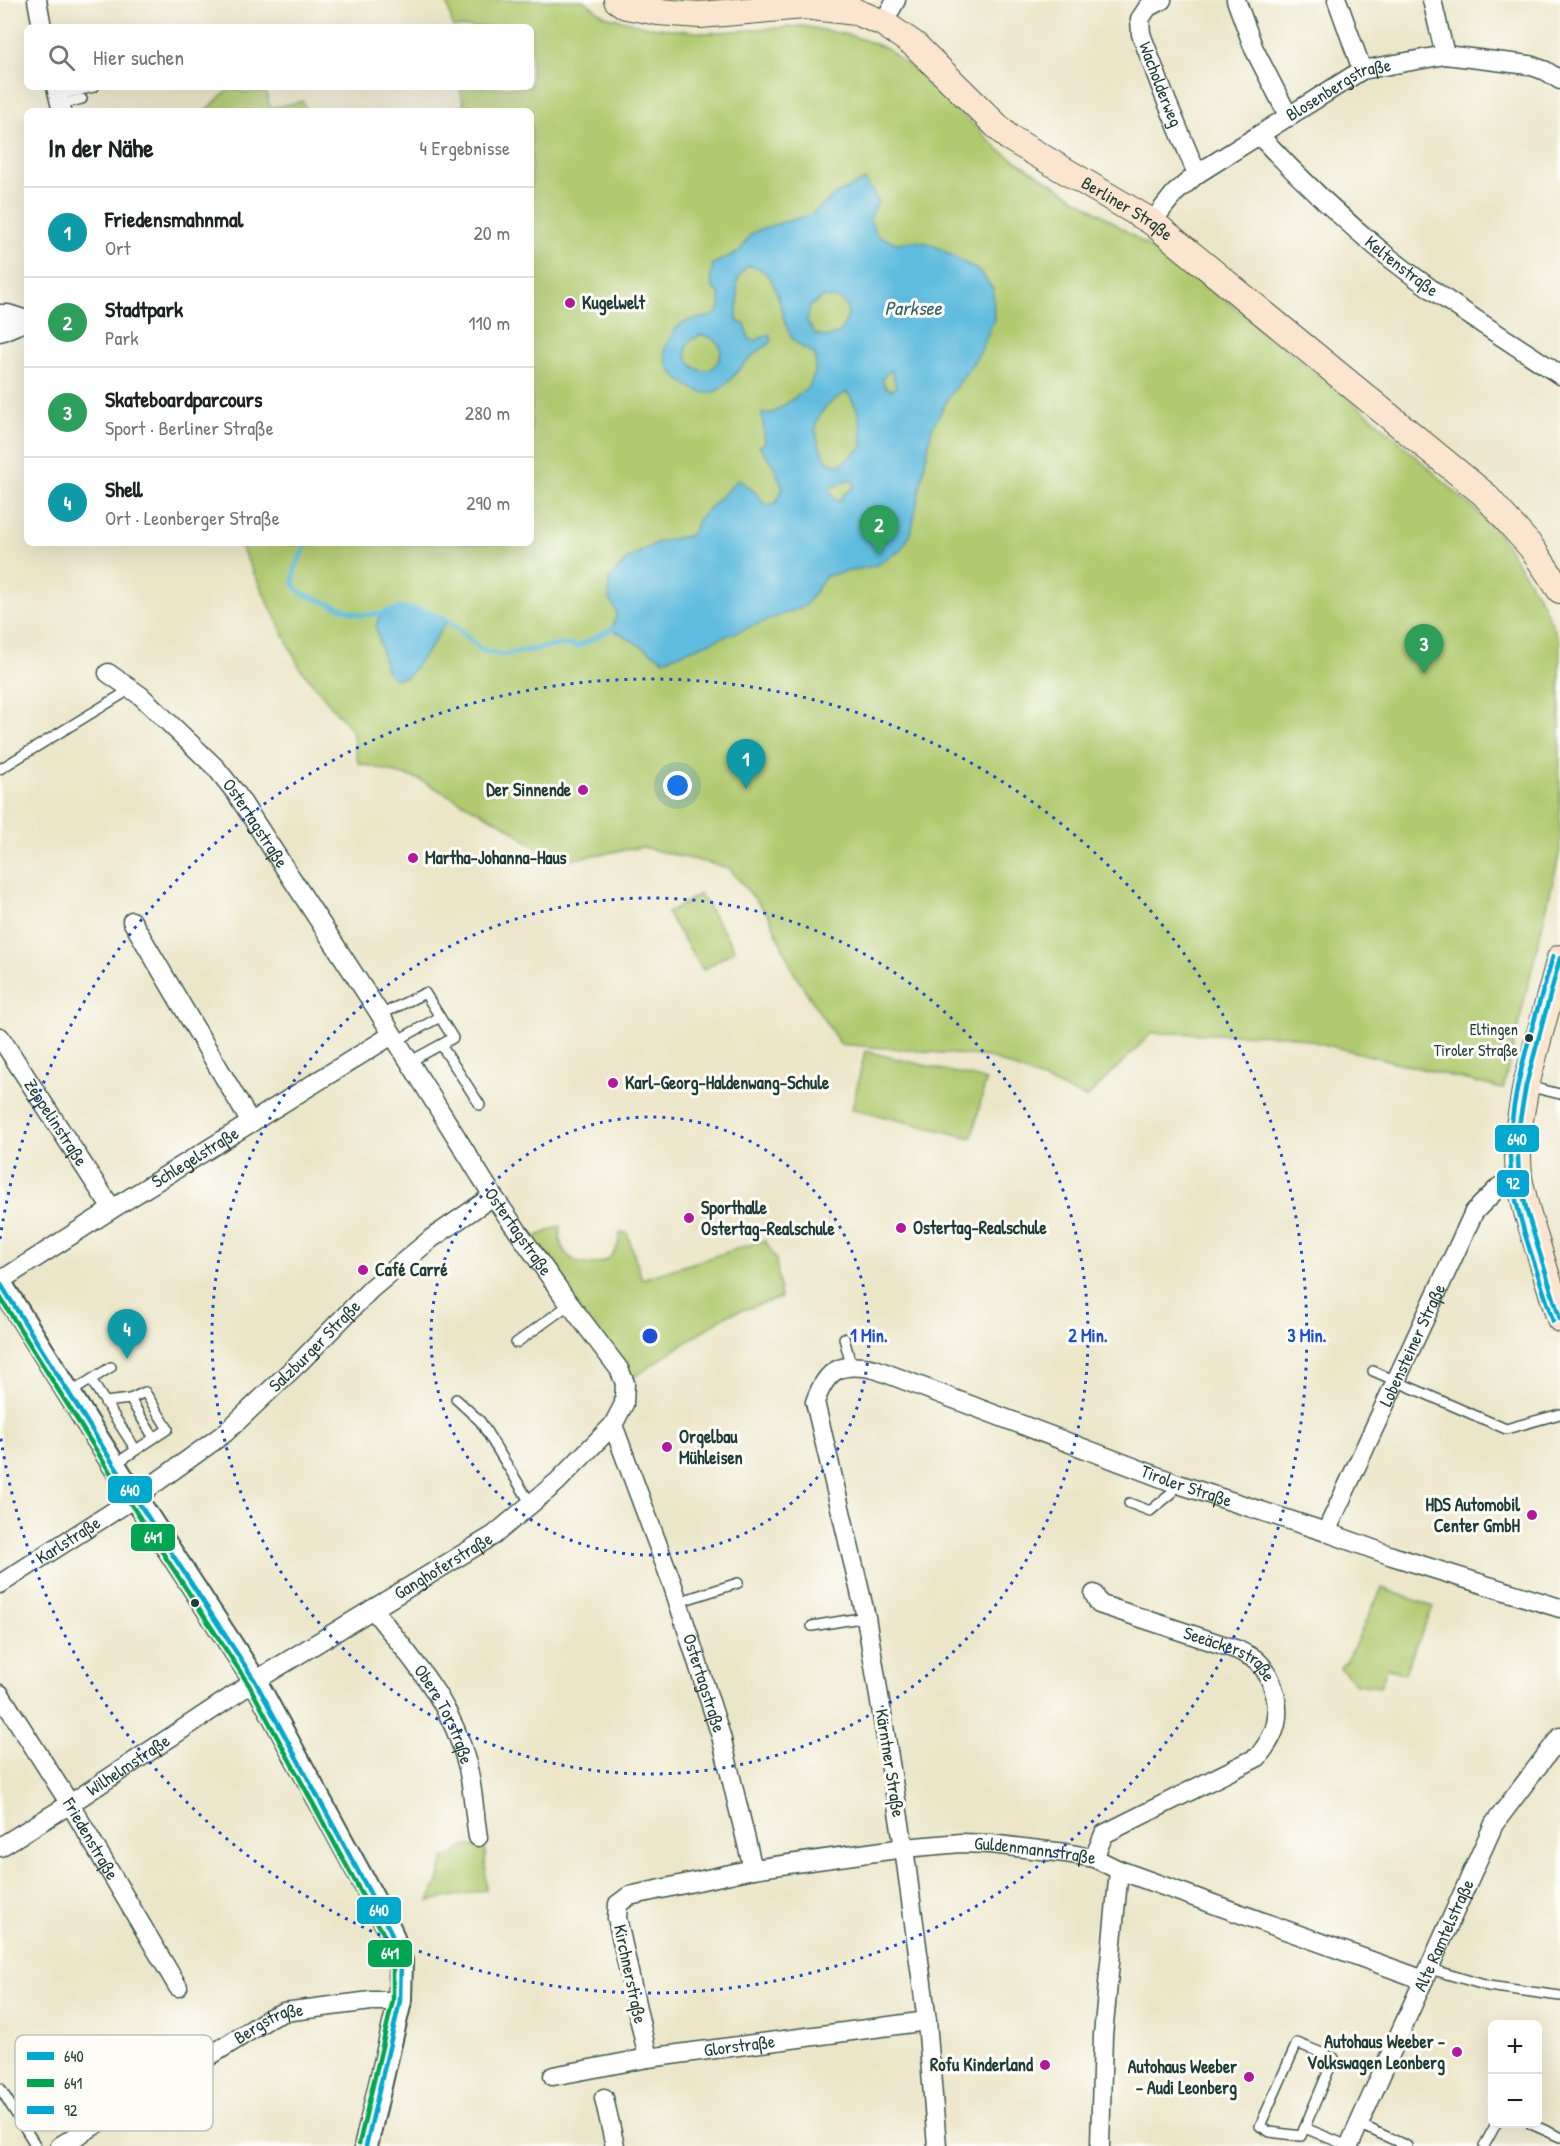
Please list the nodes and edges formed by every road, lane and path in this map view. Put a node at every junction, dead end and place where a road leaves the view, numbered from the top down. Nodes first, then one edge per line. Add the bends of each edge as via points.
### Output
1 (37, 0) edge
2 (617, 0) edge
3 (896, 0) edge
4 (1162, 0) edge
5 (1236, 0) edge
6 (1336, 0) edge
7 (1432, 0) edge
8 (883, 22) junction
9 (41, 24) edge
10 (1444, 55) junction
11 (1362, 70) junction
12 (1560, 80) edge
13 (86, 90) edge
14 (60, 99) edge
15 (82, 99) dead end
16 (1289, 117) junction
17 (1258, 135) junction
18 (1197, 174) junction
19 (1152, 222) junction
20 (0, 314) edge
21 (24, 319) edge
22 (24, 321) edge
23 (0, 332) edge
24 (1560, 375) edge
25 (1554, 580) edge
26 (108, 673) dead end
27 (131, 689) junction
28 (0, 769) edge
29 (132, 921) dead end
30 (1560, 957) edge
31 (1557, 983) edge
32 (380, 1015) junction
33 (440, 1017) junction
34 (0, 1037) edge
35 (394, 1038) junction
36 (441, 1045) junction
37 (409, 1062) junction
38 (1526, 1085) junction
39 (1560, 1094) edge
40 (480, 1105) dead end
41 (251, 1123) junction
42 (1519, 1178) junction
43 (493, 1196) junction
44 (112, 1209) junction
45 (0, 1282) edge
46 (570, 1304) junction
47 (1560, 1319) edge
48 (844, 1338) dead end
49 (516, 1343) dead end
50 (851, 1365) junction
51 (111, 1367) dead end
52 (1373, 1371) dead end
53 (91, 1380) junction
54 (1396, 1380) junction
55 (69, 1394) junction
56 (130, 1399) junction
57 (456, 1399) dead end
58 (105, 1402) junction
59 (1560, 1414) edge
60 (613, 1425) junction
61 (154, 1438) junction
62 (136, 1450) junction
63 (114, 1465) junction
64 (1175, 1483) junction
65 (136, 1497) junction
66 (1129, 1503) dead end
67 (531, 1504) junction
68 (1326, 1532) junction
69 (738, 1582) dead end
70 (0, 1584) edge
71 (1094, 1594) dead end
72 (678, 1602) junction
73 (1560, 1608) edge
74 (373, 1609) junction
75 (866, 1617) junction
76 (812, 1626) dead end
77 (255, 1681) junction
78 (0, 1694) edge
79 (1560, 1737) edge
80 (70, 1804) junction
81 (478, 1837) dead end
82 (0, 1847) edge
83 (904, 1848) junction
84 (1094, 1858) junction
85 (753, 1869) junction
86 (1119, 1870) junction
87 (630, 1896) joint
88 (1427, 1974) junction
89 (178, 1987) dead end
90 (1560, 1996) edge
91 (400, 2001) junction
92 (927, 2021) junction
93 (213, 2053) edge
94 (648, 2058) junction
95 (553, 2076) dead end
96 (0, 2088) edge
97 (604, 2098) dead end
98 (15, 2112) edge
99 (1359, 2124) junction
100 (1305, 2128) junction
101 (1494, 2128) edge
102 (1540, 2128) edge
103 (27, 2131) edge
104 (85, 2131) edge
105 (1560, 2137) edge
106 (36, 2146) edge
107 (60, 2146) edge
108 (366, 2146) edge
109 (615, 2146) edge
110 (937, 2146) edge
111 (1100, 2146) edge
112 (1349, 2146) edge
113 (1407, 2146) edge
114 (1485, 2146) edge

1 - 9 street
2 - 8 main road, Berliner Straße via 626,6 658,12 700,15 804,6 856,12
3 - 8 street
4 - 18 street, Wacholderweg via 1144,13 1141,34
5 - 16 street via 1254,50
6 - 11 street
7 - 10 street
8 - 19 main road, Berliner Straße via 915,45 1008,137
10 - 11 street, Blosenbergstraße
10 - 12 street, Blosenbergstraße via 1529,65
11 - 16 street, Blosenbergstraße
13 - 14 lane
14 - 15 lane
16 - 17 street, Blosenbergstraße
17 - 18 street, Blosenbergstraße
17 - 24 street, Keltenstraße via 1386,255
18 - 19 street, Blosenbergstraße via 1174,194
19 - 25 main road, Berliner Straße via 1484,494
20 - 21 street
22 - 23 street
26 - 27 street, Ostertagstraße
27 - 28 lane
27 - 32 street, Ostertagstraße via 216,768 236,793
29 - 41 street
30 - 31 main road
31 - 38 main road
32 - 33 lane via 425,993
32 - 35 street, Ostertagstraße
33 - 35 lane
33 - 36 lane via 453,1038
34 - 44 street, Zeppelinstraße
35 - 37 street, Ostertagstraße
35 - 41 street, Schlegelstraße
36 - 37 lane
36 - 40 lane
37 - 43 street, Ostertagstraße
38 - 39 lane
38 - 42 main road via 1517,1137
41 - 44 street, Schlegelstraße
42 - 47 main road
42 - 54 street, Lobensteiner Straße via 1499,1187 1474,1212
43 - 46 street, Ostertagstraße
43 - 65 street, Salzburger Straße via 432,1238 370,1289 225,1433
44 - 45 street, Schlegelstraße
45 - 55 street
46 - 49 lane
46 - 60 street, Ostertagstraße via 619,1369 625,1383 624,1404
48 - 50 lane
50 - 64 street, Tiroler Straße via 875,1369 1112,1464
50 - 75 street, Kärntner Straße via 836,1370 821,1385 815,1402
51 - 53 lane
52 - 54 lane
53 - 55 lane
53 - 58 lane
54 - 59 lane via 1506,1429
54 - 68 street, Lobensteiner Straße
55 - 63 street
56 - 58 lane
56 - 61 lane
56 - 61 lane via 145,1392 168,1430
57 - 67 lane via 480,1421
58 - 62 lane
60 - 67 street, Ganghoferstraße
60 - 72 street, Ostertagstraße
61 - 62 lane
62 - 63 lane
63 - 65 street
64 - 66 lane via 1171,1494 1150,1511
64 - 68 street, Tiroler Straße
65 - 70 street, Karlstraße
65 - 77 street
67 - 74 street, Ganghoferstraße via 494,1535
68 - 73 street, Tiroler Straße
69 - 72 lane
71 - 84 street, Seeäckerstraße via 1099,1604 1238,1650 1254,1659 1276,1694 1276,1721 1272,1736 1258,1757 1104,1834
72 - 85 street, Ostertagstraße via 720,1736
74 - 77 street, Ganghoferstraße
74 - 81 street, Obere Torstraße via 435,1688 455,1726 468,1765
75 - 76 lane
75 - 83 street, Kärntner Straße
77 - 80 street, Wilhelmstraße
77 - 91 street via 390,1930 400,1961
78 - 80 street, Friedenstraße
79 - 88 street, Alte Ramtelstraße via 1494,1824
80 - 82 street, Wilhelmstraße
80 - 89 street, Friedenstraße
83 - 84 street, Guldenmannstraße via 990,1844
83 - 85 street, Guldenmannstraße
83 - 92 street, Kärntner Straße
84 - 86 street, Guldenmannstraße
85 - 87 street, Guldenmannstraße
86 - 88 street, Guldenmannstraße
86 - 111 street via 1103,2036
87 - 94 street, Kirchnerstraße via 618,1904 617,1918
88 - 90 lane
88 - 99 street, Alte Ramtelstraße
91 - 93 street, Bergstraße via 284,2012
91 - 108 street
92 - 94 street, Glorstraße
92 - 110 street, Kärntner Straße
94 - 95 street, Glorstraße
96 - 98 lane
97 - 109 street
99 - 112 street, Alte Ramtelstraße
99 - 113 lane
100 - 100 lane via 1334,2058 1297,2043 1260,2126 1270,2132 1301,2136
100 - 112 lane
101 - 114 lane
102 - 105 lane
103 - 106 lane
104 - 107 street, Bergstraße

